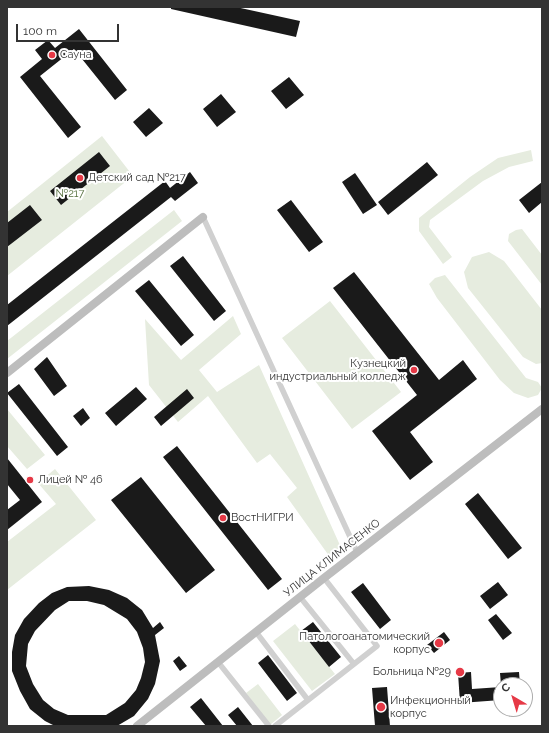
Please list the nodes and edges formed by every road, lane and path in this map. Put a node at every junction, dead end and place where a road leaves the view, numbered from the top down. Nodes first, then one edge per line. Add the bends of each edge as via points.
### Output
1 (203, 217) joint
2 (7, 373) edge
3 (542, 409) edge
4 (357, 552) junction
5 (324, 578) junction
6 (300, 597) junction
7 (256, 632) junction
8 (218, 662) junction
9 (354, 664) junction
10 (308, 700) junction
11 (137, 726) edge
12 (269, 726) edge
13 (275, 726) edge

1 - 2 street
1 - 4 street
3 - 4 street, УЛИЦА КЛИМАСЕНКО
4 - 5 street, УЛИЦА КЛИМАСЕНКО
5 - 6 street, УЛИЦА КЛИМАСЕНКО
5 - 9 street via 377,646
6 - 7 street, УЛИЦА КЛИМАСЕНКО
6 - 9 street
7 - 8 street, УЛИЦА КЛИМАСЕНКО
7 - 10 street
8 - 11 street, УЛИЦА КЛИМАСЕНКО
8 - 12 street
9 - 10 street
10 - 13 street

